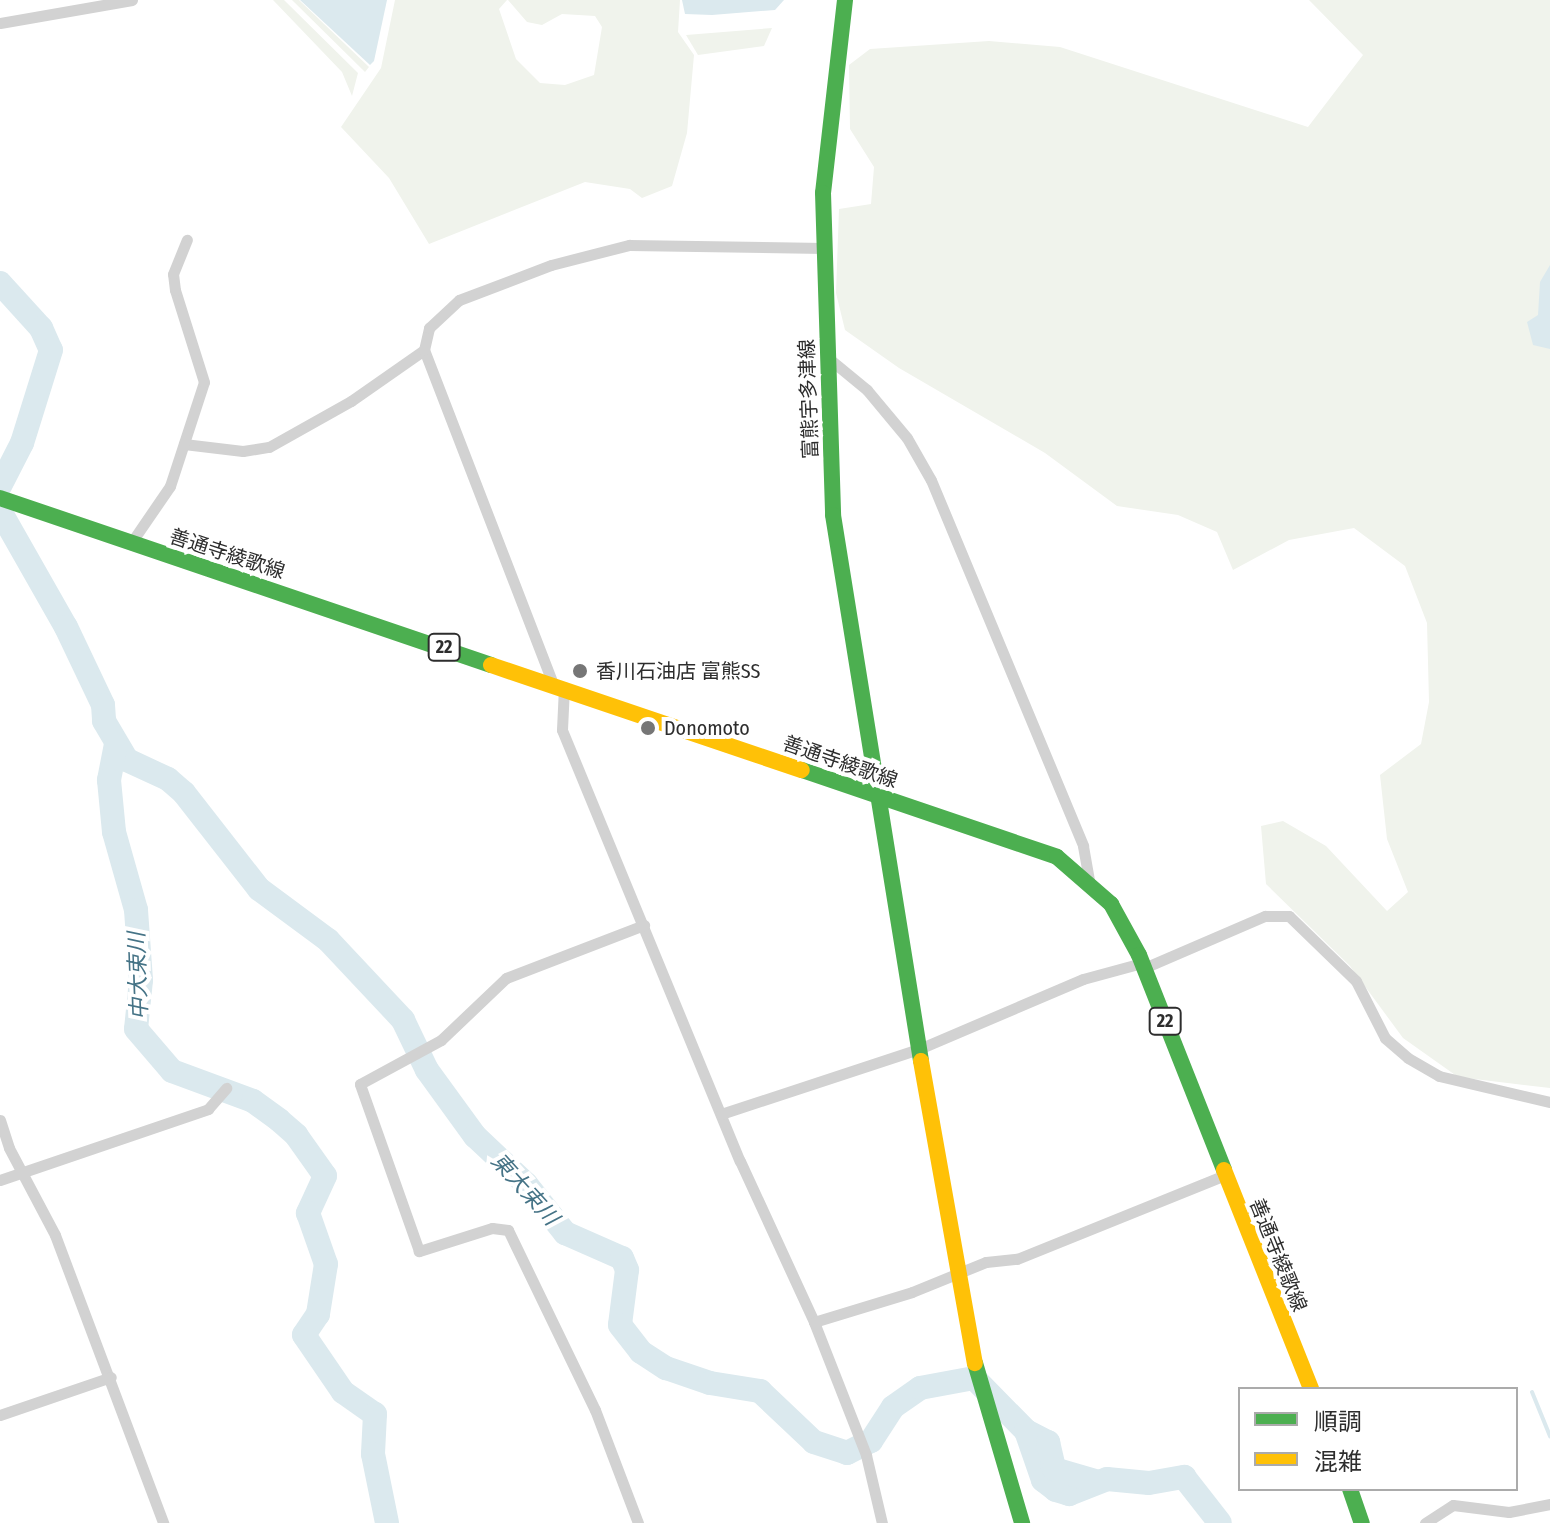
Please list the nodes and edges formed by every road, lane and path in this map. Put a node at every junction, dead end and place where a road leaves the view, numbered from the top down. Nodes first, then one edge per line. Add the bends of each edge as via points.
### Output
1 (132, 0) edge
2 (845, 0) edge
3 (72, 5) edge
4 (0, 23) edge
5 (187, 240) dead end
6 (824, 248) junction
7 (424, 350) junction
8 (827, 357) junction
9 (184, 444) junction
10 (7, 501) edge
11 (131, 543) junction
12 (558, 686) junction
13 (873, 794) junction
14 (1090, 884) junction
15 (644, 925) junction
16 (1143, 965) junction
17 (919, 1049) junction
18 (225, 1092) dead end
19 (1550, 1102) edge
20 (721, 1114) junction
21 (0, 1120) edge
22 (20, 1171) junction
23 (1225, 1175) junction
24 (0, 1180) edge
25 (956, 1272) junction
26 (814, 1322) junction
27 (111, 1377) junction
28 (1310, 1387) edge
29 (0, 1415) edge
30 (1351, 1491) edge
31 (1550, 1504) edge
32 (163, 1523) edge
33 (638, 1523) edge
34 (882, 1523) edge
35 (1022, 1523) edge
36 (1362, 1523) edge
37 (1425, 1523) edge

1 - 3 street
2 - 6 main road, 富熊宇多津線 via 828,127
3 - 4 street
5 - 9 street via 173,274 204,382
6 - 7 street via 629,245 580,257 459,300 429,328
6 - 8 main road, 富熊宇多津線
7 - 9 street via 351,401 269,447 243,451
7 - 12 street
8 - 13 main road, 富熊宇多津線 via 833,515
8 - 14 street via 867,390 907,438 931,480 1083,846
9 - 11 street via 170,486
10 - 11 main road, 善通寺綾歌線 / 22
11 - 12 main road, 善通寺綾歌線 / 22
12 - 13 main road, 善通寺綾歌線 / 22
12 - 15 street via 562,730
13 - 14 main road, 善通寺綾歌線 / 22 via 1057,857
13 - 17 main road, 富熊宇多津線
14 - 16 main road, 善通寺綾歌線 / 22 via 1117,913
15 - 20 street
15 - 33 street via 506,978 428,1048 360,1084 419,1251 492,1228 508,1230 595,1410
16 - 17 street via 1059,989
16 - 19 street via 1265,916 1289,916 1356,981 1385,1038 1408,1058 1439,1076
16 - 23 main road, 善通寺綾歌線 / 22
17 - 20 street
17 - 25 main road, 富熊宇多津線
18 - 22 street via 208,1109
20 - 26 street
21 - 22 street
22 - 24 street
22 - 27 street via 55,1235
23 - 25 street via 1017,1259
23 - 28 main road, 善通寺綾歌線 / 22
25 - 26 street via 912,1292
25 - 35 main road, 富熊宇多津線 via 987,1415
26 - 34 street via 866,1455
27 - 29 street
27 - 32 street
30 - 36 main road
31 - 37 street via 1509,1512 1453,1505

